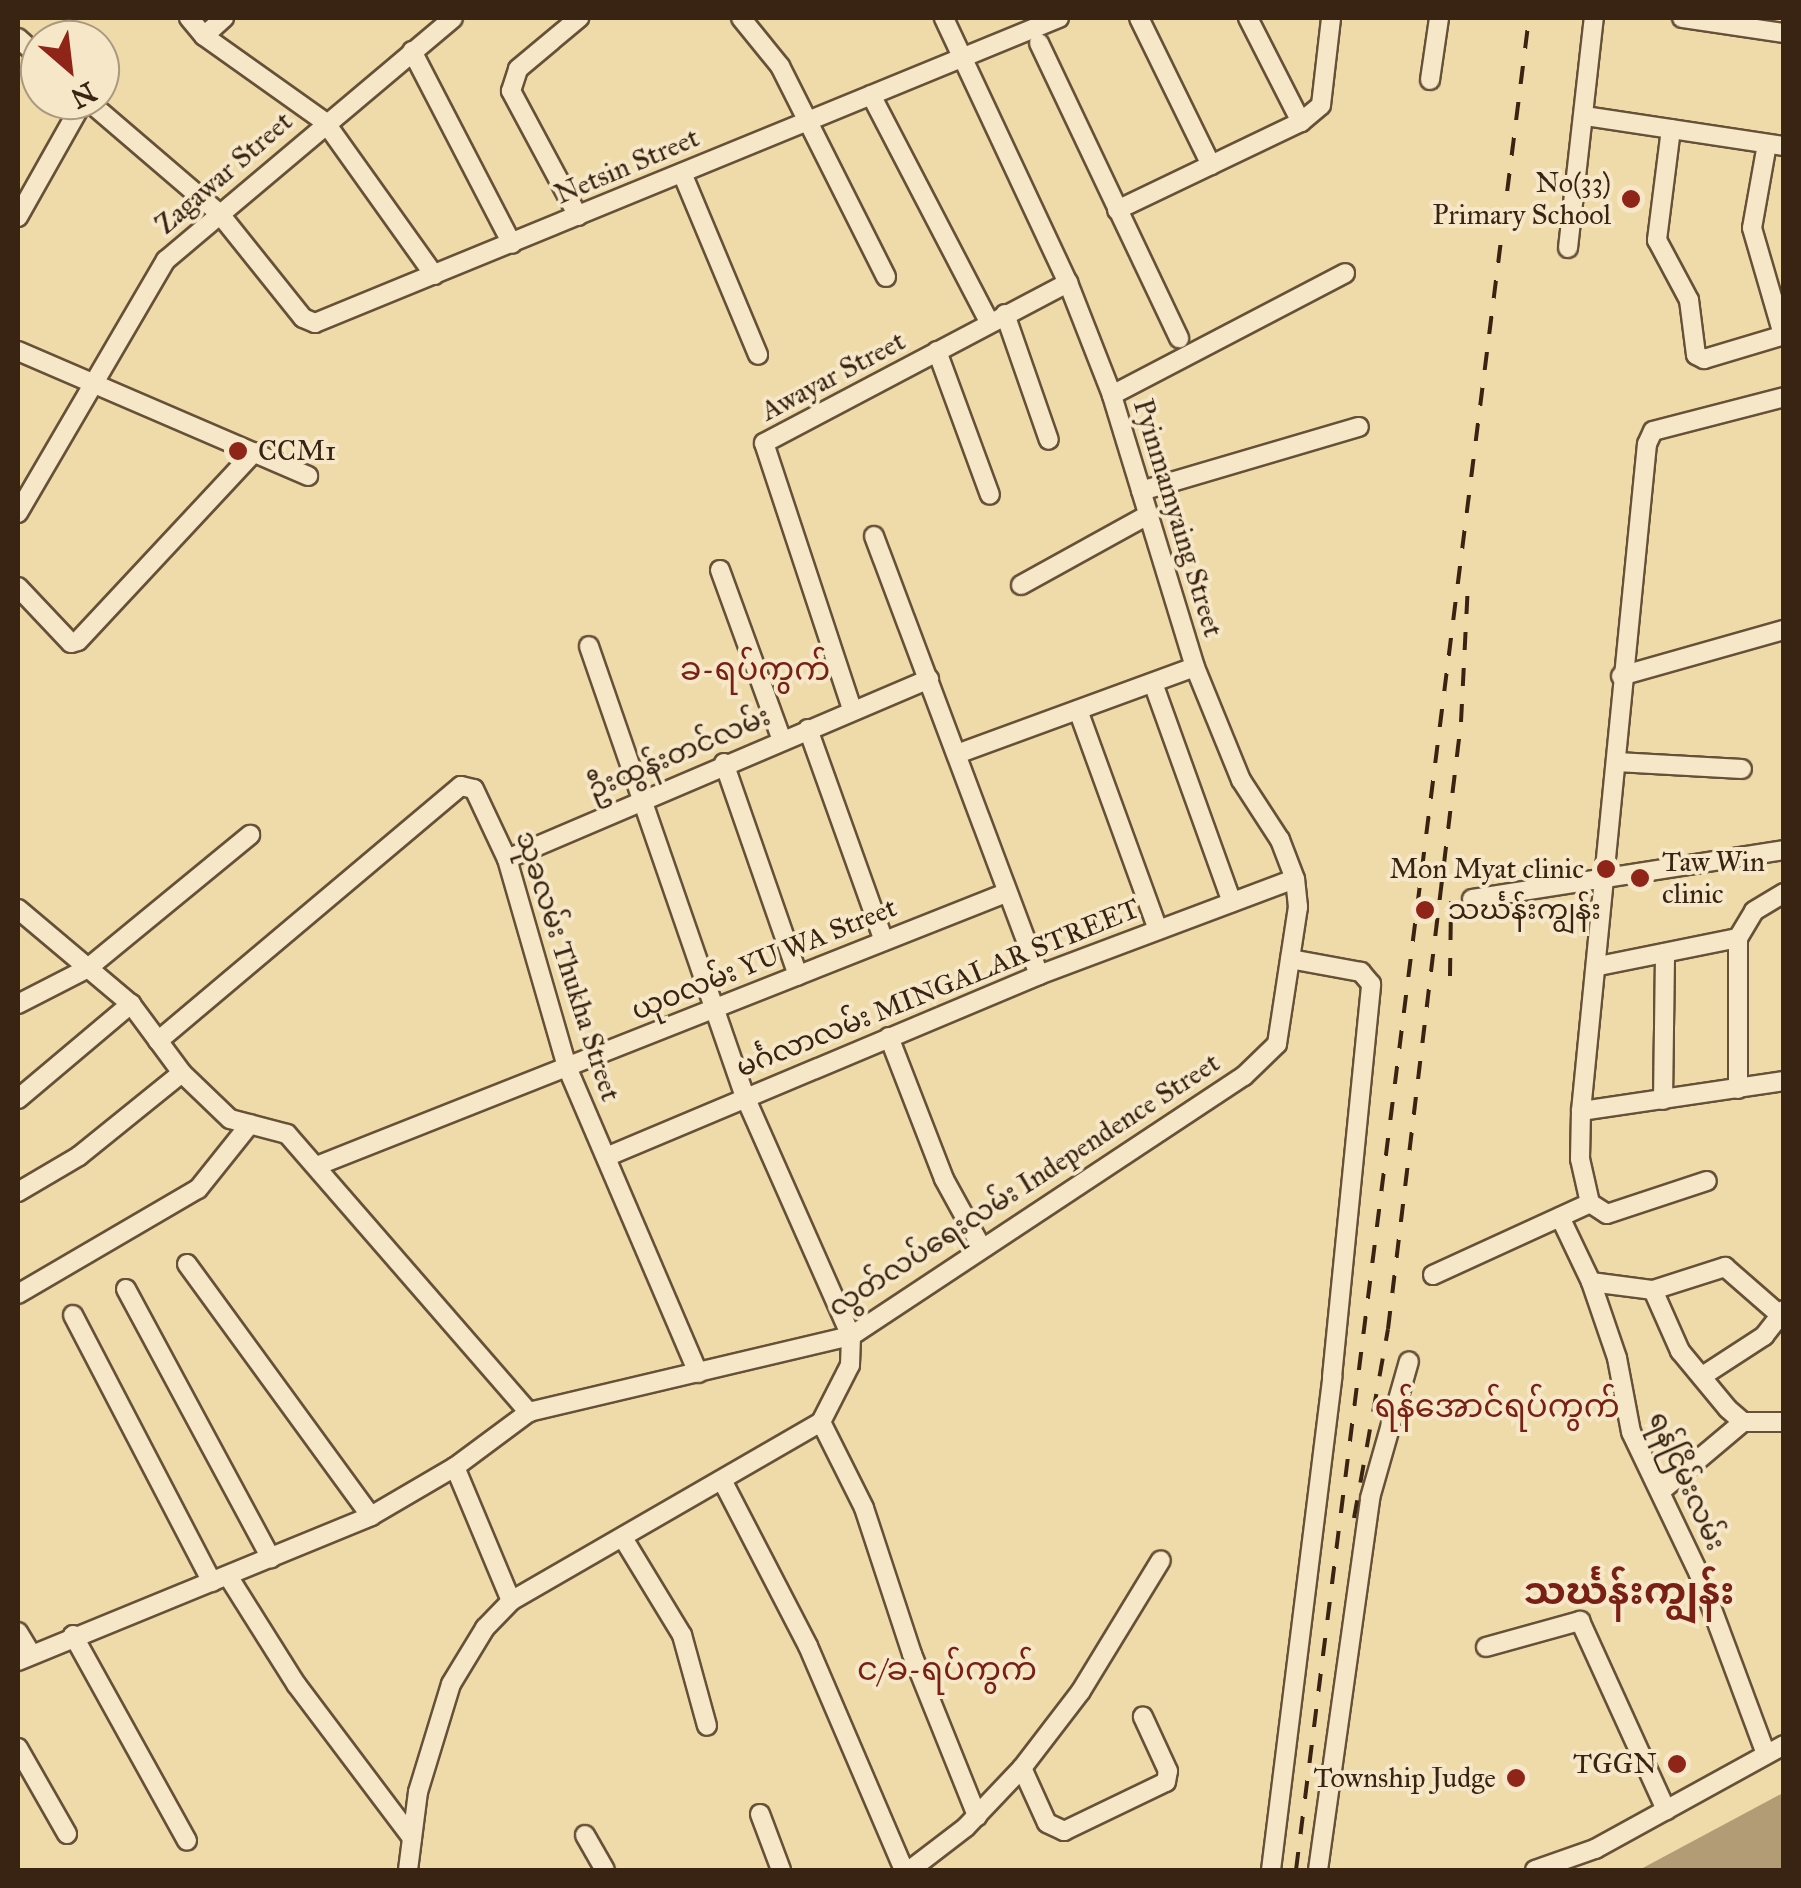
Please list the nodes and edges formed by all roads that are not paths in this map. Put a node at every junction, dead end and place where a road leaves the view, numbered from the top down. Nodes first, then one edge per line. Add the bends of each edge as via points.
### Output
1 (189, 18) edge
2 (224, 18) edge
3 (454, 18) edge
4 (578, 18) edge
5 (740, 18) edge
6 (944, 18) edge
7 (1054, 18) edge
8 (1139, 18) edge
9 (1248, 18) edge
10 (1331, 18) edge
11 (1439, 18) edge
12 (1594, 18) edge
13 (1682, 18) edge
14 (1784, 33) edge
15 (204, 36) junction
16 (1039, 43) dead end
17 (412, 51) junction
18 (960, 57) junction
19 (1430, 80) dead end
20 (871, 94) junction
21 (1585, 116) junction
22 (74, 120) edge
23 (109, 120) edge
24 (808, 121) junction
25 (324, 122) junction
26 (1301, 122) junction
27 (1671, 129) junction
28 (1775, 145) edge
29 (1210, 165) junction
30 (682, 173) junction
31 (1117, 210) junction
32 (219, 213) junction
33 (578, 216) junction
34 (18, 218) edge
35 (512, 244) junction
36 (1568, 248) dead end
37 (1345, 273) dead end
38 (434, 275) junction
39 (886, 278) dead end
40 (1068, 283) junction
41 (997, 318) junction
42 (1783, 335) edge
43 (1179, 338) dead end
44 (18, 351) edge
45 (936, 351) junction
46 (758, 355) dead end
47 (92, 382) junction
48 (1112, 395) junction
49 (1784, 397) edge
50 (1359, 427) dead end
51 (1049, 440) dead end
52 (254, 452) junction
53 (308, 476) dead end
54 (1140, 491) junction
55 (990, 495) dead end
56 (18, 513) edge
57 (1148, 515) junction
58 (874, 536) dead end
59 (720, 570) dead end
60 (1021, 584) dead end
61 (18, 587) edge
62 (1784, 630) edge
63 (589, 646) dead end
64 (1194, 667) junction
65 (1621, 676) junction
66 (930, 679) junction
67 (1153, 683) junction
68 (852, 709) junction
69 (1078, 710) junction
70 (808, 729) junction
71 (782, 740) junction
72 (957, 754) junction
73 (1617, 762) junction
74 (724, 763) junction
75 (1742, 769) dead end
76 (644, 796) junction
77 (250, 835) dead end
78 (1784, 850) edge
79 (507, 859) junction
80 (1608, 875) junction
81 (1294, 879) junction
82 (1784, 892) edge
83 (1006, 893) junction
84 (1472, 899) dead end
85 (1232, 902) junction
86 (18, 909) edge
87 (1158, 930) junction
88 (1738, 938) junction
89 (884, 941) junction
90 (1665, 953) junction
91 (1290, 960) junction
92 (1598, 966) junction
93 (88, 968) junction
94 (1039, 975) junction
95 (798, 976) junction
96 (18, 1004) edge
97 (131, 1004) junction
98 (715, 1008) junction
99 (890, 1037) junction
100 (158, 1040) junction
101 (1277, 1044) joint
102 (567, 1067) junction
103 (182, 1073) junction
104 (1784, 1081) edge
105 (1738, 1088) junction
106 (744, 1094) junction
107 (18, 1099) edge
108 (1663, 1100) junction
109 (1581, 1112) junction
110 (250, 1124) junction
111 (606, 1157) junction
112 (318, 1165) junction
113 (1707, 1180) dead end
114 (18, 1192) edge
115 (1590, 1202) junction
116 (1560, 1217) junction
117 (982, 1248) junction
118 (187, 1264) dead end
119 (1433, 1275) dead end
120 (1591, 1282) junction
121 (126, 1289) dead end
122 (1653, 1290) junction
123 (18, 1294) edge
124 (1781, 1312) edge
125 (73, 1316) dead end
126 (851, 1336) junction
127 (1409, 1361) dead end
128 (698, 1374) junction
129 (1704, 1374) junction
130 (529, 1412) junction
131 (822, 1422) junction
132 (1743, 1422) junction
133 (1784, 1422) edge
134 (455, 1467) junction
135 (723, 1482) junction
136 (1661, 1491) junction
137 (371, 1516) junction
138 (623, 1538) junction
139 (271, 1558) junction
140 (1161, 1560) dead end
141 (220, 1579) junction
142 (511, 1601) junction
143 (18, 1632) edge
144 (73, 1635) junction
145 (1486, 1647) dead end
146 (24, 1658) edge
147 (1143, 1717) dead end
148 (707, 1726) dead end
149 (18, 1748) edge
150 (1775, 1750) edge
151 (1022, 1768) junction
152 (1666, 1810) junction
153 (760, 1814) dead end
154 (977, 1816) junction
155 (68, 1834) dead end
156 (586, 1836) dead end
157 (412, 1838) junction
158 (186, 1841) dead end
159 (408, 1870) edge
160 (605, 1870) edge
161 (782, 1870) edge
162 (907, 1870) edge
163 (1271, 1870) edge
164 (1318, 1870) edge
165 (1535, 1870) edge

1 - 15 street
2 - 15 street
3 - 17 street, Zagawar Street
4 - 33 street via 518,68 511,91
5 - 24 street via 780,66
6 - 18 street, Pyinmamyaing Street
7 - 18 street, Netsin Street
8 - 29 street
9 - 26 street
10 - 26 street via 1324,98
11 - 19 street
12 - 21 street
13 - 14 street
15 - 25 street
16 - 31 street
17 - 25 street, Zagawar Street
17 - 35 street
18 - 20 street, Netsin Street
18 - 40 street, Pyinmamyaing Street
20 - 24 street, Netsin Street
20 - 41 street
21 - 27 street
21 - 36 street
22 - 34 street
23 - 32 street
24 - 30 street, Netsin Street
24 - 39 street
25 - 32 street, Zagawar Street
25 - 38 street
26 - 29 street
27 - 28 street
27 - 42 street via 1657,240 1689,300 1696,354 1704,359
28 - 42 street via 1752,228
29 - 31 street
30 - 33 street, Netsin Street
30 - 46 street
31 - 43 street
32 - 38 street, Netsin Street via 303,318 315,323
32 - 47 street, Zagawar Street via 147,286
33 - 35 street, Netsin Street
35 - 38 street, Netsin Street
37 - 48 street
40 - 41 street, Awayar Street
40 - 48 street, Pyinmamyaing Street
41 - 45 street, Awayar Street
41 - 51 street
44 - 47 street
45 - 55 street
45 - 68 street, Awayar Street via 764,442
47 - 52 street
47 - 56 street, Zagawar Street
48 - 54 street, Pyinmamyaing Street
49 - 65 street via 1648,437
50 - 54 street
52 - 53 street
52 - 61 street via 78,641 65,638
54 - 57 street, Pyinmamyaing Street
57 - 60 street
57 - 64 street, Pyinmamyaing Street
58 - 66 street
59 - 71 street
62 - 65 street
63 - 76 street
64 - 67 street
64 - 81 street, Pyinmamyaing Street via 1240,780 1280,840
65 - 73 street
66 - 68 street, ဦးထွန်းတင်လမ်း
66 - 72 street
67 - 69 street
67 - 85 street
68 - 70 street, ဦးထွန်းတင်လမ်း
69 - 72 street
69 - 87 street
70 - 71 street, ဦးထွန်းတင်လမ်း
70 - 89 street
71 - 74 street, ဦးထွန်းတင်လမ်း
72 - 83 street
73 - 75 street
73 - 80 street
74 - 76 street, ဦးထွန်းတင်လမ်း
74 - 95 street
76 - 79 street, ဦးထွန်းတင်လမ်း
76 - 98 street
77 - 93 street
78 - 80 street
79 - 100 street, သုခလမ်း Thukha Street via 474,789 461,786
79 - 102 street, သုခလမ်း Thukha Street
80 - 84 street
80 - 92 street
81 - 85 street, မင်္ဂလာလမ်း MINGALAR STREET
81 - 91 street, Pyinmamyaing Street via 1298,906
82 - 88 street via 1754,912
83 - 89 street, ယုဝလမ်း YU WA Street
83 - 94 street
85 - 87 street, မင်္ဂလာလမ်း MINGALAR STREET
86 - 93 street
87 - 94 street, မင်္ဂလာလမ်း MINGALAR STREET
88 - 90 street
88 - 105 street
89 - 95 street, ယုဝလမ်း YU WA Street
90 - 92 street
90 - 108 street
91 - 101 street, Pyinmamyaing Street
91 - 163 street via 1361,972 1371,984 1332,1378
92 - 109 street
93 - 96 street
93 - 97 street
94 - 99 street, မင်္ဂလာလမ်း MINGALAR STREET
95 - 98 street, ယုဝလမ်း YU WA Street
97 - 100 street
97 - 107 street
98 - 102 street, ယုဝလမ်း YU WA Street
98 - 106 street
99 - 106 street, မင်္ဂလာလမ်း MINGALAR STREET
99 - 117 street via 944,1179
100 - 103 street
101 - 117 street, လွတ်လပ်ရေးလမ်း Independence Street via 1244,1076
102 - 111 street, သုခလမ်း Thukha Street
102 - 112 street, ယုဝလမ်း YU WA Street
103 - 110 street via 230,1119
103 - 114 street via 79,1156
104 - 105 street
105 - 108 street
106 - 111 street, မင်္ဂလာလမ်း MINGALAR STREET
106 - 126 street
108 - 109 street
109 - 115 street via 1580,1159
110 - 112 street via 287,1134
110 - 123 street via 198,1189
111 - 128 street, သုခလမ်း Thukha Street
112 - 130 street
113 - 115 street via 1607,1214
115 - 116 street
116 - 119 street
116 - 120 street, ရန်ငြိမ်းလမ်း
117 - 126 street, လွတ်လပ်ရေးလမ်း Independence Street
118 - 137 street
120 - 122 street
120 - 136 street, ရန်ငြိမ်းလမ်း via 1617,1358 1631,1432
121 - 139 street
122 - 124 street via 1726,1268
122 - 129 street via 1680,1351
124 - 129 street via 1764,1336
125 - 141 street
126 - 128 street, လွတ်လပ်ရေးလမ်း Independence Street
126 - 131 street via 850,1365
127 - 164 street via 1370,1498
128 - 130 street, လွတ်လပ်ရေးလမ်း Independence Street
129 - 132 street
130 - 134 street, လွတ်လပ်ရေးလမ်း Independence Street
131 - 135 street
131 - 154 street via 864,1508 912,1654
132 - 133 street
132 - 136 street
134 - 137 street, လွတ်လပ်ရေးလမ်း Independence Street
134 - 142 street
135 - 138 street
135 - 162 street via 808,1646
136 - 150 street, ရန်ငြိမ်းလမ်း
137 - 139 street, လွတ်လပ်ရေးလမ်း Independence Street
138 - 142 street
138 - 148 street via 682,1635
139 - 141 street, လွတ်လပ်ရေးလမ်း Independence Street
140 - 151 street via 1082,1690
141 - 144 street, လွတ်လပ်ရေးလမ်း Independence Street
141 - 157 street
142 - 157 street via 485,1628 451,1684 418,1792
143 - 146 street
144 - 146 street, လွတ်လပ်ရေးလမ်း Independence Street
144 - 158 street
145 - 152 street via 1580,1621
147 - 151 street via 1168,1778 1073,1827 1052,1830
149 - 155 street
150 - 152 street
151 - 154 street
152 - 165 street via 1595,1849
153 - 161 street
154 - 162 street
156 - 160 street
157 - 159 street

